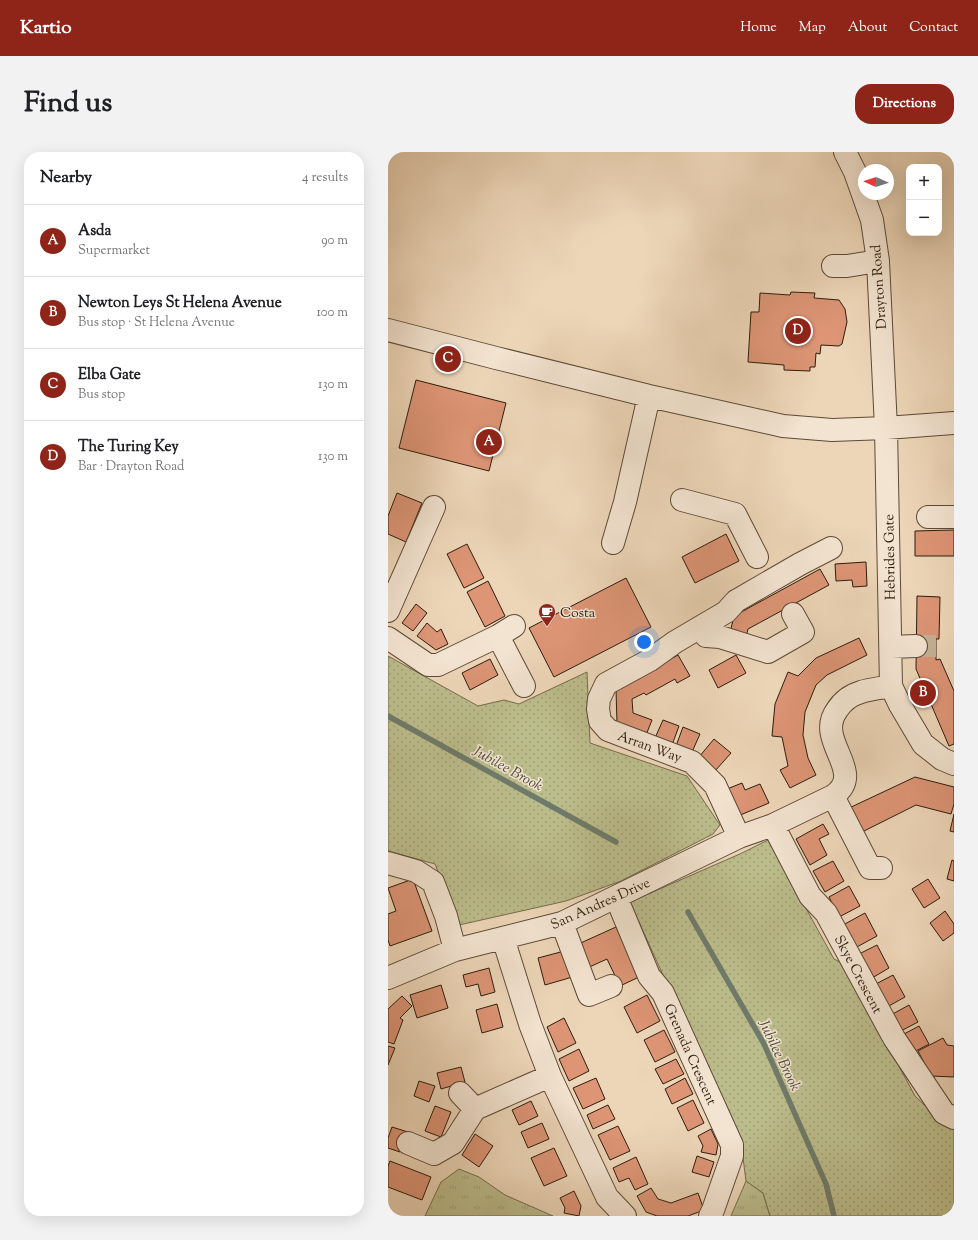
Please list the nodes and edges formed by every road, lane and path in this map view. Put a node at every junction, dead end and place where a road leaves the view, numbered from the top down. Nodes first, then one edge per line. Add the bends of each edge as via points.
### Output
1 (845, 152) edge
2 (878, 261) junction
3 (833, 266) dead end
4 (388, 330) edge
5 (649, 396) junction
6 (954, 423) edge
7 (886, 428) junction
8 (682, 500) dead end
9 (434, 506) dead end
10 (928, 517) dead end
11 (954, 517) edge
12 (613, 543) dead end
13 (831, 548) dead end
14 (757, 558) dead end
15 (388, 611) edge
16 (793, 614) dead end
17 (388, 638) edge
18 (708, 639) junction
19 (916, 646) tunnel mouth
20 (891, 647) junction
21 (524, 686) dead end
22 (891, 686) junction
23 (954, 764) edge
24 (833, 796) junction
25 (773, 825) junction
26 (739, 837) junction
27 (388, 863) edge
28 (881, 868) dead end
29 (616, 897) junction
30 (562, 923) junction
31 (503, 938) junction
32 (455, 950) junction
33 (388, 978) edge
34 (611, 986) dead end
35 (550, 1076) junction
36 (460, 1093) dead end
37 (475, 1109) junction
38 (954, 1118) edge
39 (408, 1143) dead end
40 (625, 1216) edge
41 (710, 1216) edge

1 - 2 street, Drayton Road via 872,220
2 - 3 street
2 - 7 street, Drayton Road
4 - 5 street
5 - 7 street via 783,426 832,430
5 - 12 street
6 - 7 street
7 - 20 street, Hebrides Gate
8 - 14 street via 735,514
9 - 15 street
10 - 11 street
13 - 18 street, Arran Way via 736,601
16 - 18 street via 803,632 768,652 720,637
17 - 21 street via 428,665 438,665 506,631
18 - 26 street, Arran Way via 675,642 650,660 606,684 599,699 598,709 600,721 608,730 692,762 715,785
19 - 20 street
20 - 22 street, Hebrides Gate
22 - 23 street via 923,744 942,759
22 - 24 street via 861,692 842,702 833,715 830,730 845,769 845,782
24 - 25 street, San Andres Drive
24 - 28 street via 870,868
25 - 26 street, San Andres Drive
25 - 38 street, Skye Crescent via 810,896 826,913 894,1038 944,1113
26 - 29 street, San Andres Drive
27 - 32 street via 416,871 433,882
29 - 30 street, San Andres Drive
29 - 41 street, Grenada Crescent via 649,976 663,992 732,1145 732,1156
30 - 31 street, San Andres Drive
30 - 34 street via 589,996
31 - 32 street, San Andres Drive
31 - 35 street via 530,1024
32 - 33 street, San Andres Drive
35 - 37 street
35 - 40 street via 607,1197
36 - 37 street
37 - 39 street via 453,1143 434,1154

